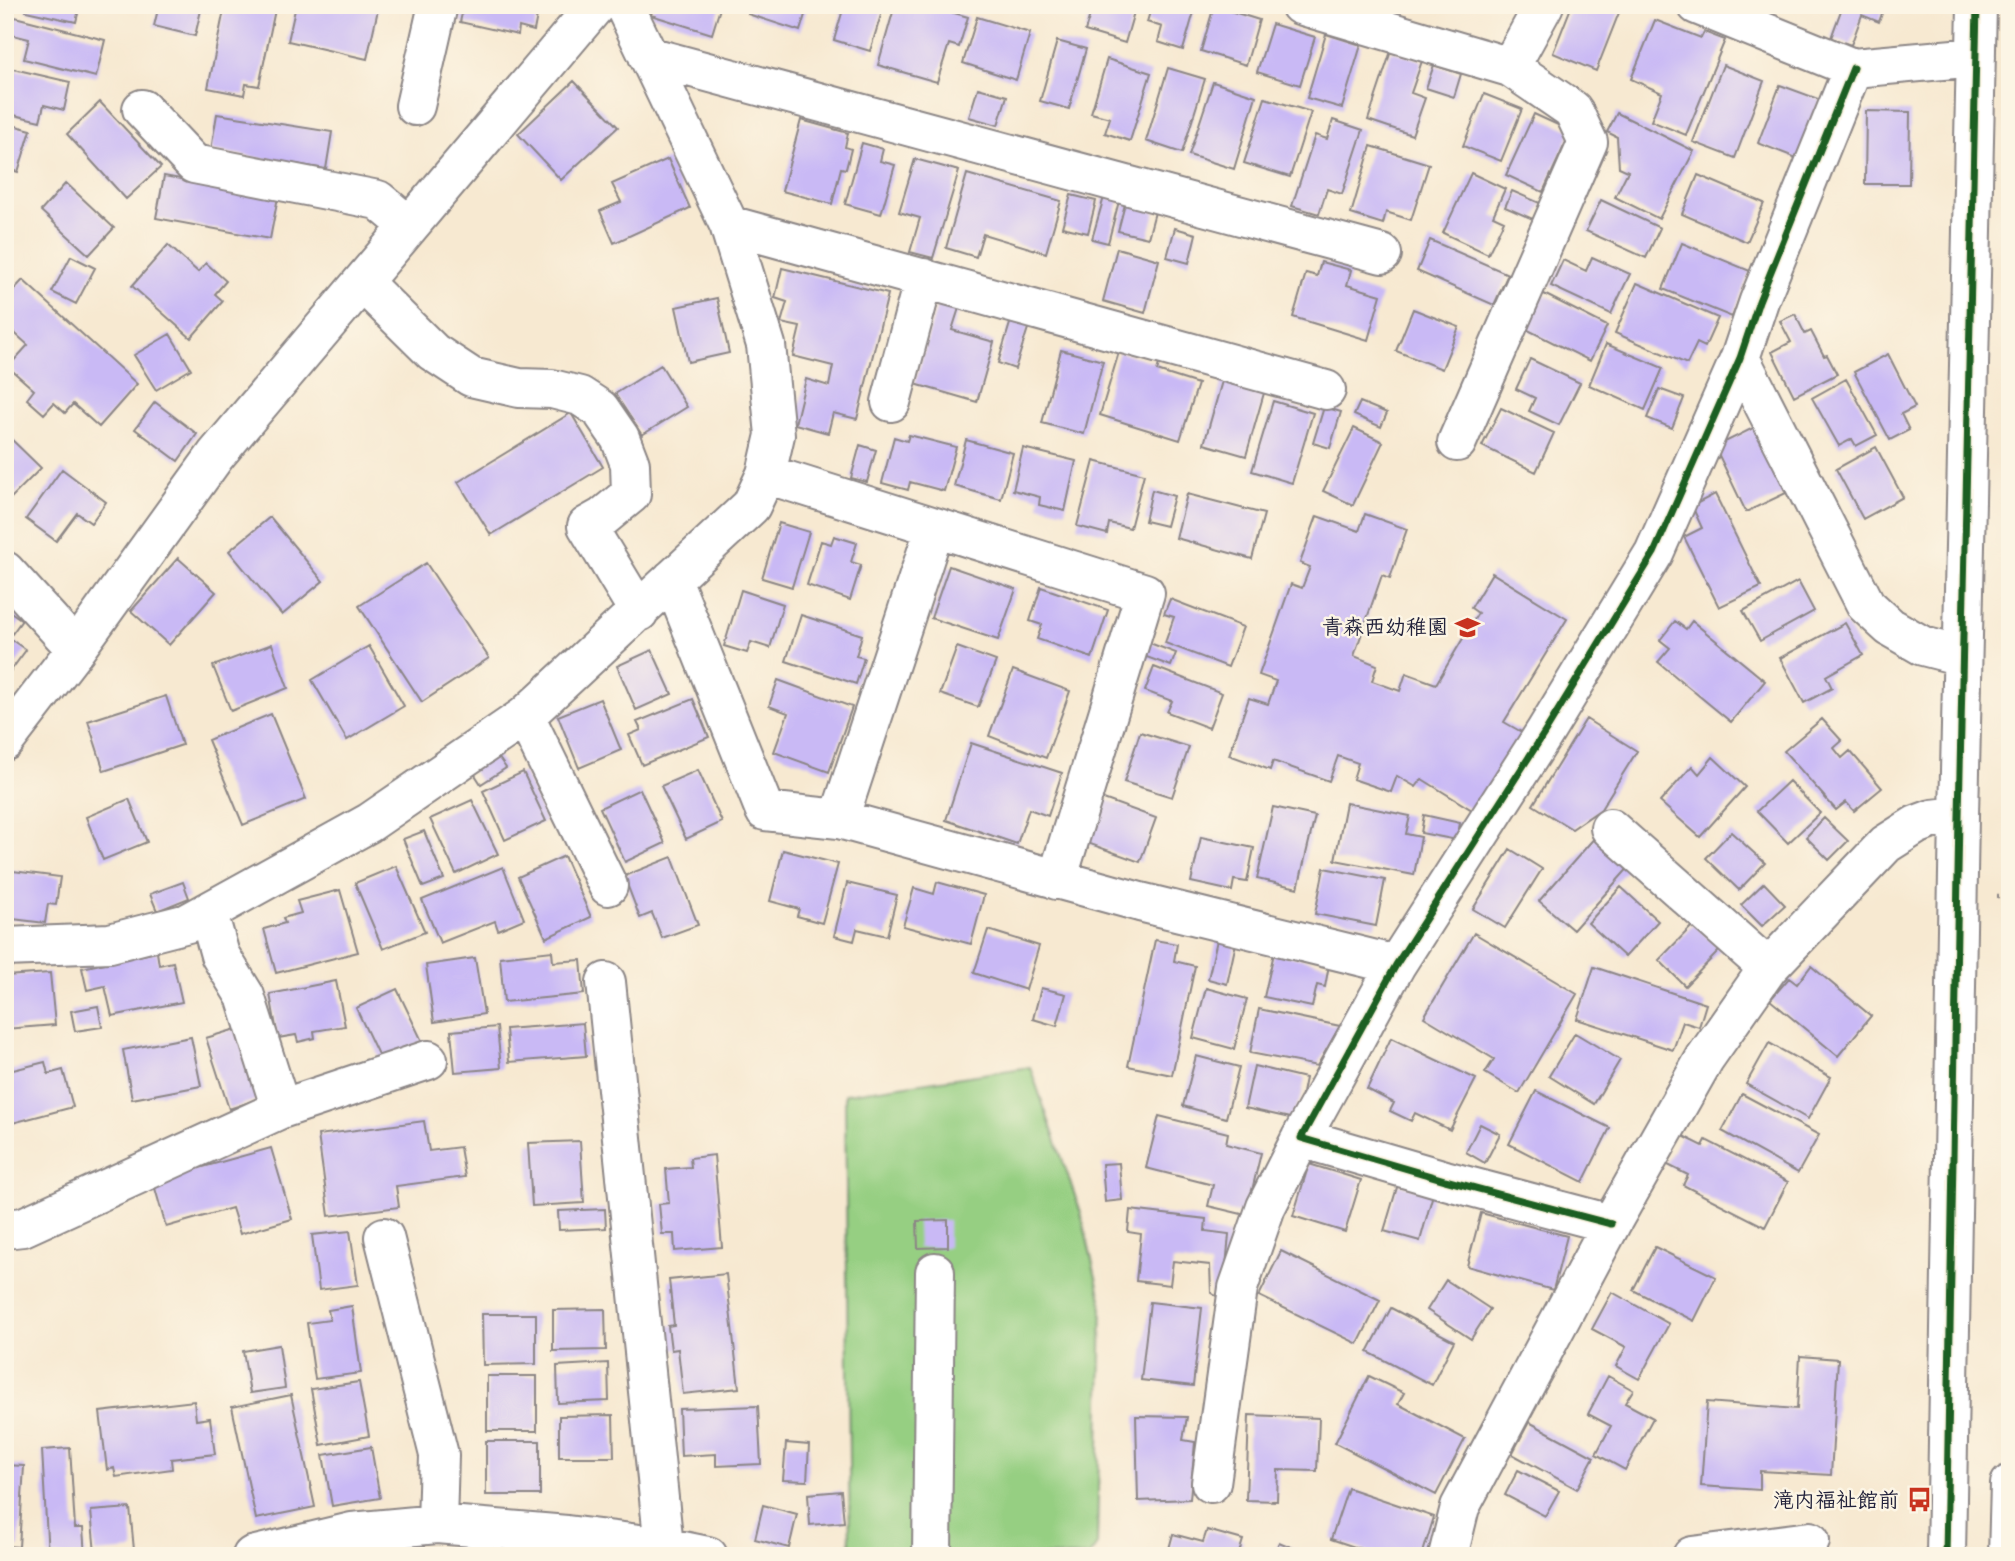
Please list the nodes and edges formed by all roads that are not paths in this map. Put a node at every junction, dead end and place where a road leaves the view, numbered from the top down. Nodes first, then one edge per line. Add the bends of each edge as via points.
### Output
1 (438, 5) edge
2 (596, 5) edge
3 (624, 5) edge
4 (1300, 5) edge
5 (1544, 5) edge
6 (1697, 5) edge
7 (1977, 5) edge
8 (648, 56) junction
9 (1976, 57) junction
10 (1510, 67) junction
11 (1853, 68) junction
12 (415, 106) dead end
13 (142, 109) dead end
14 (729, 225) junction
15 (409, 226) junction
16 (1382, 254) dead end
17 (924, 278) junction
18 (362, 282) junction
19 (1740, 358) junction
20 (1326, 390) dead end
21 (891, 402) dead end
22 (1457, 442) dead end
23 (766, 474) junction
24 (935, 527) junction
25 (5, 571) edge
26 (673, 579) junction
27 (639, 612) junction
28 (76, 649) junction
29 (1962, 656) junction
30 (525, 716) junction
31 (5, 741) edge
32 (1959, 816) junction
33 (839, 819) junction
34 (1610, 828) dead end
35 (1057, 880) junction
36 (608, 887) dead end
37 (208, 912) junction
38 (5, 947) edge
39 (1396, 965) junction
40 (1768, 968) junction
41 (607, 982) dead end
42 (428, 1060) dead end
43 (281, 1109) junction
44 (1301, 1138) junction
45 (1611, 1224) junction
46 (5, 1230) edge
47 (384, 1237) dead end
48 (935, 1272) dead end
49 (1211, 1483) dead end
50 (2010, 1483) edge
51 (437, 1524) junction
52 (1810, 1541) dead end
53 (664, 1547) junction
54 (252, 1556) edge
55 (708, 1556) edge
56 (932, 1556) edge
57 (1448, 1556) edge
58 (1692, 1556) edge
59 (1946, 1556) edge
60 (2008, 1556) edge

1 - 12 street
2 - 15 street
3 - 8 street
4 - 10 street
5 - 10 street
6 - 11 street
7 - 9 street
8 - 14 street
8 - 16 street
9 - 11 street
9 - 29 street
10 - 22 street via 1573,110 1588,142
11 - 19 street
13 - 15 street via 194,164 378,200
14 - 17 street
14 - 23 street via 766,345 775,435
15 - 18 street
17 - 20 street
17 - 21 street
18 - 27 street via 433,352 471,377 580,396 600,410 620,438 630,464 631,494 587,526
18 - 28 street via 216,455
19 - 29 street via 1866,605 1890,627 1923,646
19 - 39 street via 1654,553
23 - 24 street
23 - 26 street via 751,506
24 - 33 street
24 - 35 street via 1145,593
25 - 28 street
26 - 27 street
26 - 33 street via 765,811
27 - 30 street
28 - 31 street
29 - 32 street
30 - 36 street
30 - 37 street via 369,823
32 - 40 street via 1916,825 1886,844
32 - 59 street
33 - 35 street
34 - 40 street
35 - 39 street
37 - 38 street via 188,923 110,943
37 - 43 street via 220,955 245,996
39 - 44 street
40 - 45 street via 1705,1058
41 - 53 street
42 - 43 street
43 - 46 street via 23,1227
44 - 45 street
44 - 49 street via 1266,1207 1238,1288
45 - 57 street via 1460,1507
47 - 51 street via 439,1455
48 - 56 street
50 - 60 street
51 - 53 street
51 - 54 street via 352,1532
52 - 58 street
53 - 55 street

